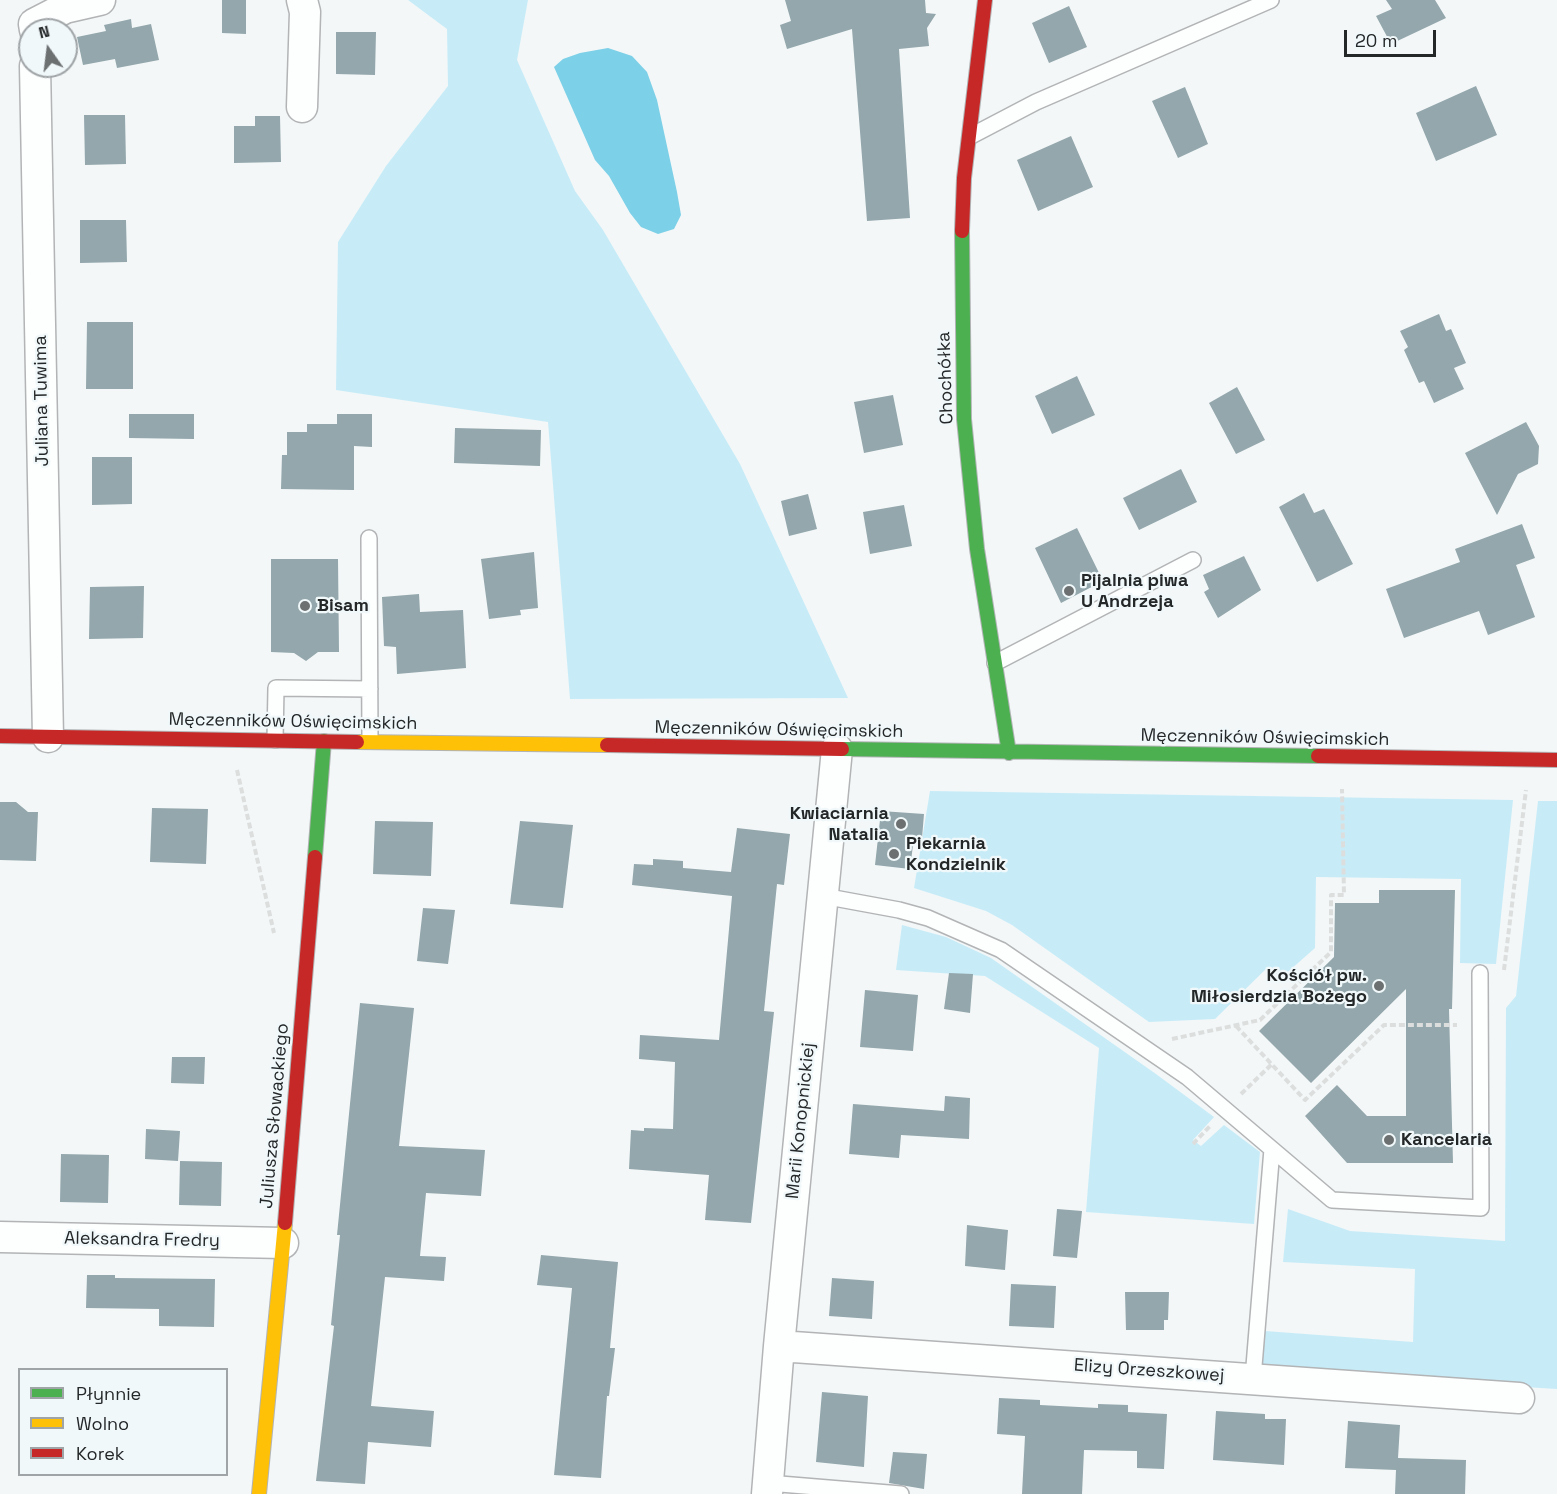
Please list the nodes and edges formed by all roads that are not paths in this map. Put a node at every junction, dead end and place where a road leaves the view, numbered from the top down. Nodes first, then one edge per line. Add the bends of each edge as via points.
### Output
1 (100, 0) edge
2 (302, 0) edge
3 (985, 0) edge
4 (1271, 0) edge
5 (46, 18) edge
6 (35, 78) edge
7 (302, 107) dead end
8 (971, 136) junction
9 (369, 538) dead end
10 (1193, 560) dead end
11 (994, 663) junction
12 (370, 689) junction
13 (0, 736) edge
14 (48, 737) junction
15 (275, 740) junction
16 (324, 741) junction
17 (370, 741) junction
18 (837, 749) junction
19 (1009, 753) junction
20 (1557, 760) edge
21 (823, 896) junction
22 (1480, 974) dead end
23 (1272, 1149) junction
24 (0, 1237) edge
25 (283, 1243) junction
26 (779, 1346) junction
27 (1253, 1378) junction
28 (1519, 1398) dead end
29 (767, 1489) edge
30 (259, 1494) edge
31 (902, 1494) edge

1 - 5 street via 65,8
2 - 7 street
3 - 8 main road, Chochółka
4 - 8 lane via 1036,102
6 - 14 street, Juliana Tuwima
8 - 11 main road, Chochółka via 964,178 961,261 964,419
9 - 12 lane
10 - 11 lane
11 - 19 main road, Chochółka
12 - 15 lane via 276,688
12 - 17 lane
13 - 14 main road, Męczenników Oświęcimskich
14 - 15 main road, Męczenników Oświęcimskich
15 - 16 main road, Męczenników Oświęcimskich
16 - 17 main road, Męczenników Oświęcimskich
16 - 25 main road, Juliusza Słowackiego
17 - 18 main road, Męczenników Oświęcimskich
18 - 19 main road, Męczenników Oświęcimskich
18 - 21 street, Marii Konopnickiej
19 - 20 main road, Męczenników Oświęcimskich
21 - 23 lane via 918,915 1001,950 1187,1077
21 - 26 street, Marii Konopnickiej
22 - 23 lane via 1481,1208 1332,1200
23 - 27 lane
24 - 25 street, Aleksandra Fredry
25 - 30 main road, Juliusza Słowackiego
26 - 27 street, Elizy Orzeszkowej
26 - 29 street, Marii Konopnickiej
27 - 28 street, Elizy Orzeszkowej
29 - 31 lane

